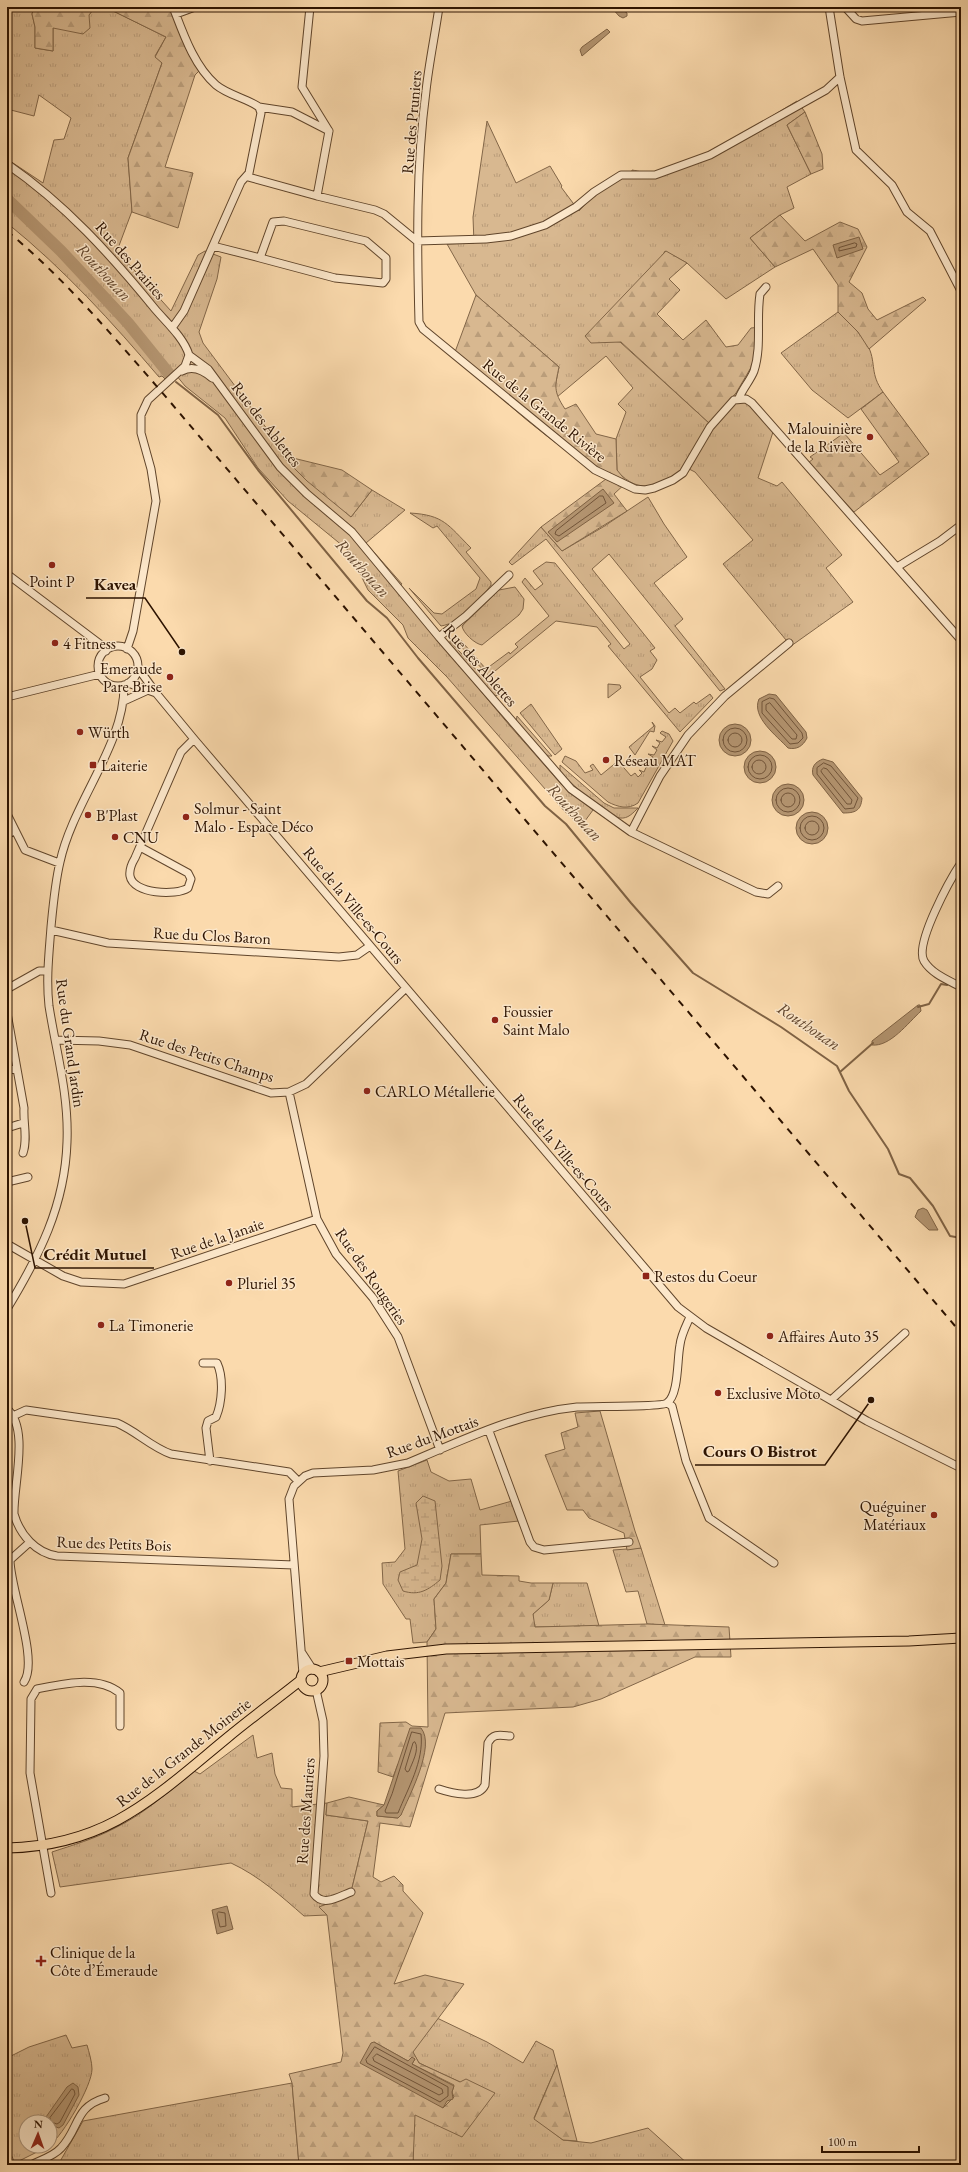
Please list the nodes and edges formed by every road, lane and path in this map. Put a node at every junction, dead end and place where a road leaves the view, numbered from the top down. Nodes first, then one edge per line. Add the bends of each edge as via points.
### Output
1 (195, 7) edge
2 (310, 7) edge
3 (439, 7) edge
4 (829, 7) edge
5 (845, 7) edge
6 (175, 10) edge
7 (961, 12) edge
8 (840, 77) junction
9 (259, 107) junction
10 (329, 131) junction
11 (7, 164) edge
12 (248, 177) junction
13 (317, 196) junction
14 (416, 240) junction
15 (213, 246) junction
16 (260, 258) junction
17 (766, 286) dead end
18 (961, 291) edge
19 (172, 328) junction
20 (189, 355) junction
21 (178, 373) junction
22 (215, 381) junction
23 (739, 398) junction
24 (961, 525) edge
25 (897, 567) junction
26 (7, 574) edge
27 (509, 575) dead end
28 (439, 637) junction
29 (961, 640) edge
30 (789, 643) dead end
31 (128, 649) junction
32 (106, 651) junction
33 (138, 668) junction
34 (100, 674) junction
35 (126, 684) junction
36 (146, 691) junction
37 (156, 693) junction
38 (7, 697) edge
39 (124, 701) junction
40 (194, 739) junction
41 (7, 814) edge
42 (15, 831) junction
43 (631, 832) junction
44 (7, 834) edge
45 (140, 847) junction
46 (59, 863) junction
47 (961, 863) edge
48 (778, 886) dead end
49 (51, 930) junction
50 (370, 946) junction
51 (47, 971) junction
52 (961, 987) edge
53 (8, 988) edge
54 (406, 988) junction
55 (7, 1013) edge
56 (56, 1040) junction
57 (16, 1068) junction
58 (7, 1070) edge
59 (289, 1092) junction
60 (23, 1124) junction
61 (7, 1128) edge
62 (23, 1153) dead end
63 (28, 1177) dead end
64 (7, 1182) edge
65 (317, 1219) junction
66 (7, 1244) edge
67 (36, 1260) junction
68 (7, 1309) edge
69 (690, 1317) junction
70 (905, 1333) dead end
71 (203, 1363) dead end
72 (831, 1400) junction
73 (668, 1403) junction
74 (7, 1409) edge
75 (13, 1416) junction
76 (489, 1431) junction
77 (440, 1450) junction
78 (210, 1461) junction
79 (961, 1468) edge
80 (298, 1481) junction
81 (30, 1542) junction
82 (630, 1542) dead end
83 (774, 1563) dead end
84 (294, 1565) junction
85 (961, 1638) edge
86 (302, 1653) junction
87 (340, 1668) junction
88 (316, 1671) junction
89 (302, 1677) junction
90 (24, 1682) dead end
91 (322, 1682) junction
92 (312, 1690) junction
93 (282, 1696) junction
94 (120, 1726) dead end
95 (510, 1736) dead end
96 (439, 1789) dead end
97 (42, 1846) junction
98 (7, 1848) edge
99 (350, 1892) dead end
100 (50, 1893) dead end
101 (106, 2098) dead end
102 (31, 2165) edge

1 - 6 street
2 - 10 street via 302,87
3 - 14 street, Rue des Pruniers via 426,92
4 - 8 street
5 - 7 street via 856,19 862,21
6 - 9 street via 197,61 216,84
8 - 14 street via 826,90 710,155 655,175 621,175 576,207 545,225 511,236 486,239
8 - 18 street via 856,150 892,185 908,212 930,231
9 - 10 street via 292,112
9 - 12 street via 261,113
10 - 13 street
11 - 19 street, Rue des Prairies via 38,186 99,242
12 - 13 street
12 - 15 street via 241,182
13 - 14 street via 375,210 384,214
14 - 23 street, Rue de la Grande Rivière via 419,322 423,329 595,470 610,478 635,489 645,490 673,480 689,465 710,427 729,404
15 - 16 street
15 - 19 street via 184,311
16 - 16 street via 273,222 284,221 366,241 386,258 386,279 384,283 335,278
17 - 23 street via 760,294 760,338 754,371
19 - 20 street, Rue des Prairies
20 - 21 street via 185,366
20 - 22 street, Rue des Ablettes via 208,369
21 - 22 street, Rue des Ablettes via 193,368
21 - 31 street via 148,400 141,414 141,433 156,500
22 - 28 street, Rue des Ablettes via 280,467 352,532
23 - 25 street via 752,403
24 - 25 street
25 - 29 street
26 - 32 street
27 - 28 street via 466,616
28 - 43 street, Rue des Ablettes via 571,789
30 - 43 street via 725,696 688,735 660,776
31 - 32 street via 116,647
31 - 33 street via 135,657
32 - 34 street via 100,658
33 - 35 street via 135,676
33 - 37 street, Rue de la Ville-es-Cours
34 - 35 street via 112,685
34 - 38 street
35 - 36 street
35 - 39 street, Rue du Grand Jardin
36 - 37 street
36 - 39 street
37 - 40 street, Rue de la Ville-es-Cours
39 - 46 street, Rue du Grand Jardin via 106,753 66,836
40 - 45 street via 181,752
40 - 50 street, Rue de la Ville-es-Cours
41 - 42 street
42 - 44 street
42 - 46 street via 25,850
43 - 48 street, Rue des Ablettes via 756,892 768,894
45 - 45 street via 130,870 134,884 143,890 175,892 188,888 191,879 188,873
46 - 49 street, Rue du Grand Jardin
47 - 52 street via 931,922 922,950 923,960 933,971
49 - 50 street, Rue du Clos Baron via 108,943 338,957 357,955
49 - 51 street, Rue du Grand Jardin
50 - 54 street, Rue de la Ville-es-Cours
51 - 53 street via 39,971
51 - 56 street, Rue du Grand Jardin
54 - 59 street, Rue des Petits Champs via 306,1084
54 - 69 street, Rue de la Ville-es-Cours via 668,1296
55 - 57 street
56 - 59 street, Rue des Petits Champs via 130,1045 272,1093
56 - 67 street, Rue du Grand Jardin via 65,1093 67,1142 61,1193
57 - 58 street
57 - 60 street via 24,1108
59 - 65 street, Rue des Rougeries
60 - 61 street
60 - 62 street via 27,1143
63 - 64 street
65 - 67 street, Rue de la Janaie via 124,1284 81,1282 63,1276
65 - 77 street, Rue des Rougeries via 336,1254 373,1298 398,1337
66 - 67 street, Rue de la Janaie
67 - 68 street, Rue du Grand Jardin
69 - 72 street, Rue de la Ville-es-Cours
69 - 73 street via 680,1345 674,1390
70 - 72 street
71 - 78 street via 217,1363 221,1390 220,1408 216,1417 208,1421 206,1428
72 - 79 street, Rue de la Ville-es-Cours via 908,1443
73 - 76 street, Rue du Mottais via 657,1406 599,1406 554,1410 522,1418
73 - 83 street via 672,1406 686,1462 710,1518
74 - 75 street, Rue des Petits Bois
75 - 78 street via 26,1410 117,1423 127,1427 159,1450
75 - 81 street, Rue des Petits Bois via 19,1442 14,1514
76 - 77 street, Rue du Mottais
76 - 82 street via 534,1547 551,1549
77 - 80 street, Rue du Mottais via 391,1467 312,1474
78 - 80 street via 289,1472
80 - 84 street via 290,1499
81 - 84 street, Rue des Petits Bois via 40,1552 57,1556
81 - 90 street via 10,1560 28,1657 27,1678
84 - 86 street
85 - 87 main road, Rue de la Grande Moinerie via 823,1643 446,1649 386,1656
86 - 88 street
86 - 89 street
87 - 88 main road, Rue de la Grande Moinerie
87 - 91 main road
88 - 89 main road, Rue de la Grande Moinerie
88 - 91 main road
89 - 92 main road via 303,1687
89 - 93 main road, Rue de la Grande Moinerie
91 - 92 main road
92 - 93 main road, Rue de la Grande Moinerie
92 - 99 street, Rue des Mauriers via 323,1721 324,1756 314,1894 323,1901
93 - 97 main road, Rue de la Grande Moinerie via 132,1814 84,1836
94 - 97 street via 120,1693 113,1687 78,1682 37,1689 34,1692 31,1699 30,1773
95 - 96 street via 494,1735 490,1738 484,1785 481,1790 474,1794
97 - 98 main road, Rue de la Grande Moinerie
97 - 100 street
101 - 102 street via 92,2102 83,2111 61,2148

